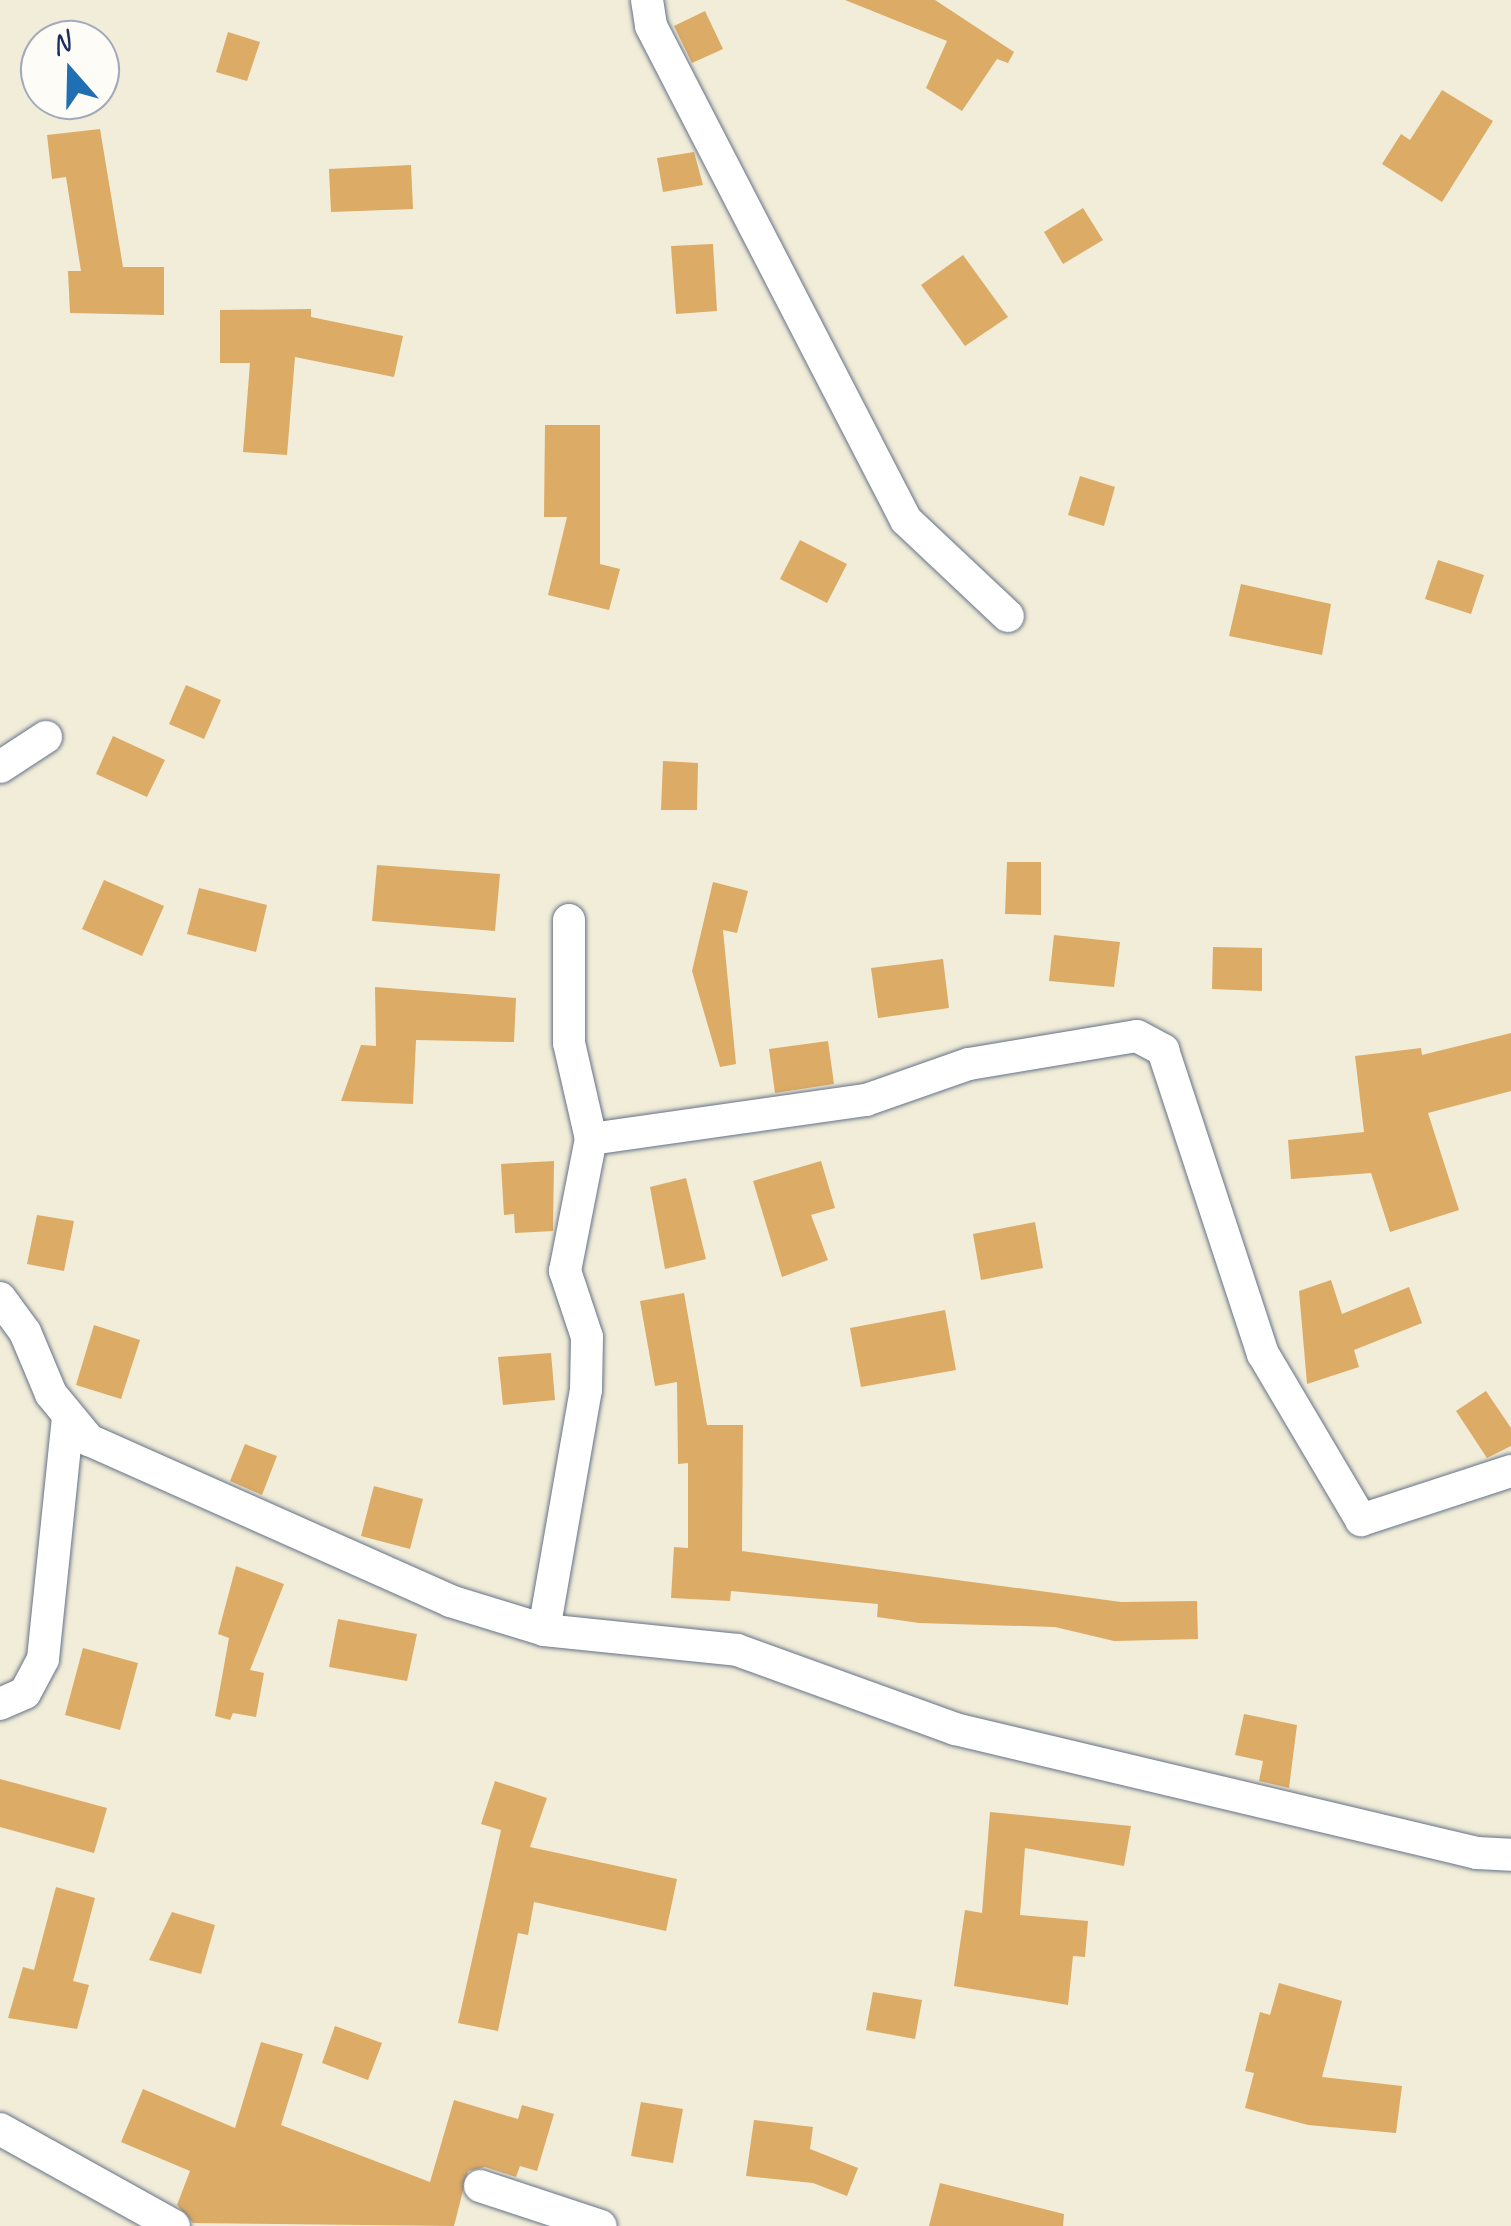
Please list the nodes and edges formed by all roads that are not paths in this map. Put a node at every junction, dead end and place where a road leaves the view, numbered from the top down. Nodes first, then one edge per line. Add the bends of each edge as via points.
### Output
1 (647, 0) edge
2 (1008, 616) dead end
3 (46, 738) dead end
4 (0, 767) edge
5 (569, 920) dead end
6 (591, 1138) junction
7 (0, 1298) edge
8 (68, 1417) junction
9 (1511, 1471) edge
10 (544, 1630) junction
11 (0, 1704) edge
12 (1511, 1855) edge
13 (0, 2128) edge
14 (480, 2186) dead end
15 (174, 2226) edge
16 (601, 2226) edge

1 - 2 street via 651,26 906,520
3 - 4 street
5 - 6 street via 569,1043
6 - 9 street via 866,1100 969,1064 1137,1036 1163,1050 1262,1354 1361,1520
6 - 10 street via 564,1271 587,1336 586,1390
7 - 8 street
8 - 10 street via 89,1440 198,1494 450,1601
8 - 11 street via 43,1659 26,1693
10 - 12 street via 737,1650 955,1729 1477,1854
13 - 15 street
14 - 16 street

